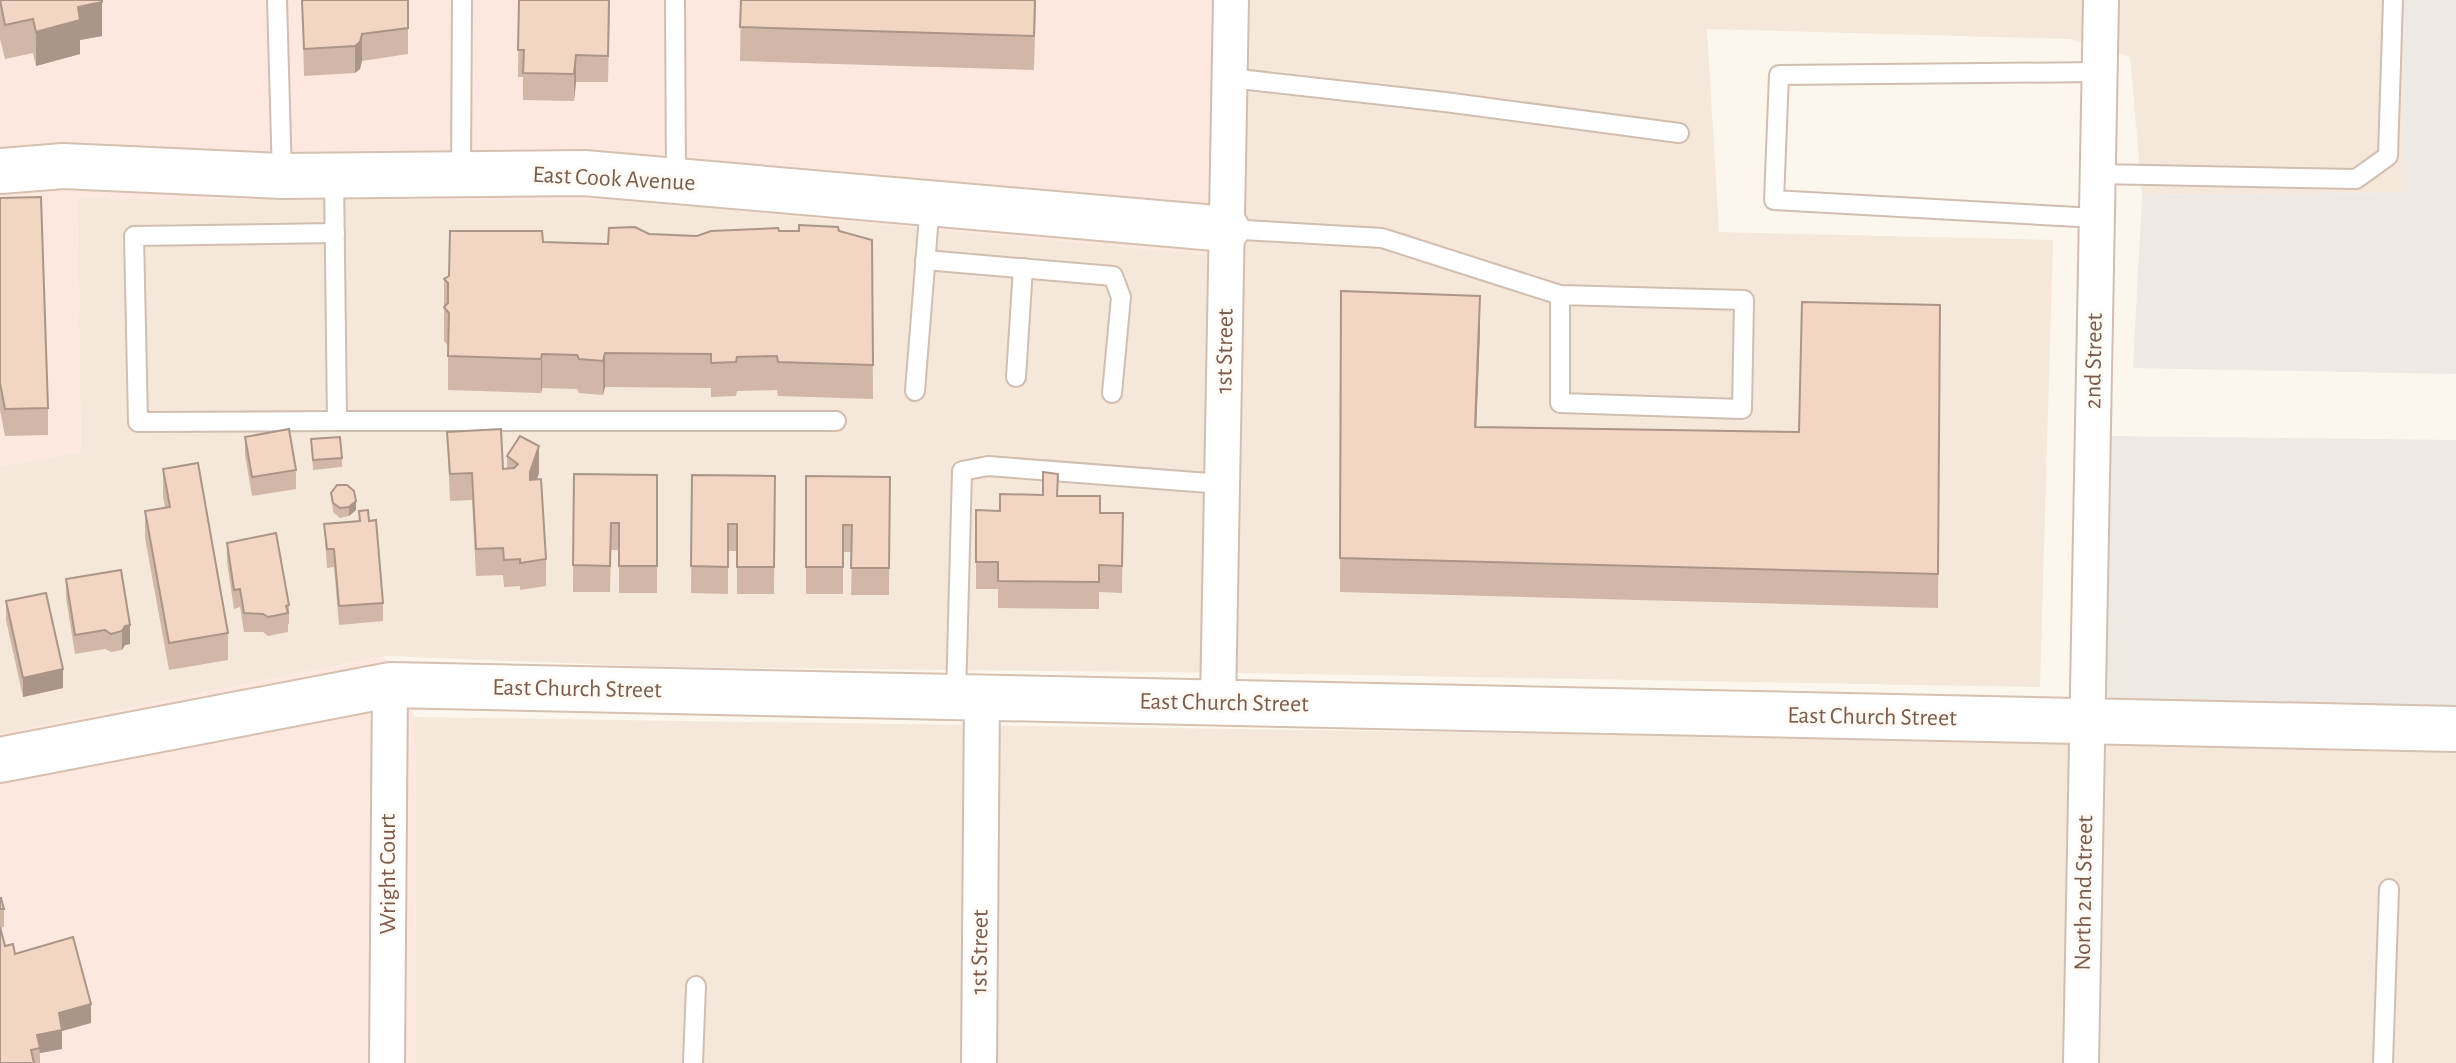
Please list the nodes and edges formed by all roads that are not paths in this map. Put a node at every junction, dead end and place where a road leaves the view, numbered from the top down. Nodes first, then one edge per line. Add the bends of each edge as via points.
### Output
1 (462, 0) edge
2 (675, 0) edge
3 (1231, 0) edge
4 (2101, 0) edge
5 (2393, 0) edge
6 (281, 4) edge
7 (2099, 72) junction
8 (1230, 78) junction
9 (1679, 133) dead end
10 (0, 171) edge
11 (461, 174) junction
12 (2097, 174) junction
13 (334, 175) junction
14 (282, 176) junction
15 (676, 181) junction
16 (930, 203) junction
17 (2096, 218) junction
18 (1227, 229) junction
19 (335, 233) junction
20 (925, 260) junction
21 (1023, 268) junction
22 (1560, 295) junction
23 (1016, 377) dead end
24 (915, 391) dead end
25 (1112, 393) dead end
26 (337, 421) junction
27 (836, 421) dead end
28 (1222, 484) junction
29 (390, 685) junction
30 (969, 697) junction
31 (1218, 703) junction
32 (2087, 722) junction
33 (2456, 729) edge
34 (0, 760) edge
35 (2389, 889) dead end
36 (696, 986) dead end
37 (387, 1063) edge
38 (693, 1063) edge
39 (979, 1063) edge
40 (2081, 1063) edge
41 (2383, 1063) edge

1 - 11 lane
2 - 15 lane
3 - 8 street, 1st Street
4 - 7 street, 2nd Street
5 - 12 lane via 2388,156 2356,179
6 - 14 lane
7 - 12 street, 2nd Street
7 - 17 lane via 1779,75 1774,200
8 - 9 lane
8 - 18 street, 1st Street
10 - 14 street, East Cook Avenue via 63,166
11 - 13 street, East Cook Avenue
11 - 15 street, East Cook Avenue via 584,173
12 - 17 street, 2nd Street
13 - 14 street, East Cook Avenue
13 - 19 lane
15 - 16 street, East Cook Avenue
16 - 18 street, East Cook Avenue
16 - 20 lane
17 - 32 street, 2nd Street
18 - 22 lane via 1382,238
18 - 28 street, 1st Street
19 - 26 lane
19 - 26 lane via 134,236 138,422
20 - 21 lane
20 - 24 lane
21 - 23 lane
21 - 25 lane via 1113,276 1121,297
22 - 22 lane via 1744,300 1742,409 1560,403
26 - 27 lane
28 - 30 lane via 988,466 962,471
28 - 31 street, 1st Street
29 - 30 street, East Church Street
29 - 34 street, East Church Street
29 - 37 street, Wright Court
30 - 31 street, East Church Street
30 - 39 street, 1st Street
31 - 32 street, East Church Street
32 - 33 street, East Church Street
32 - 40 street, North 2nd Street
35 - 41 lane
36 - 38 lane

